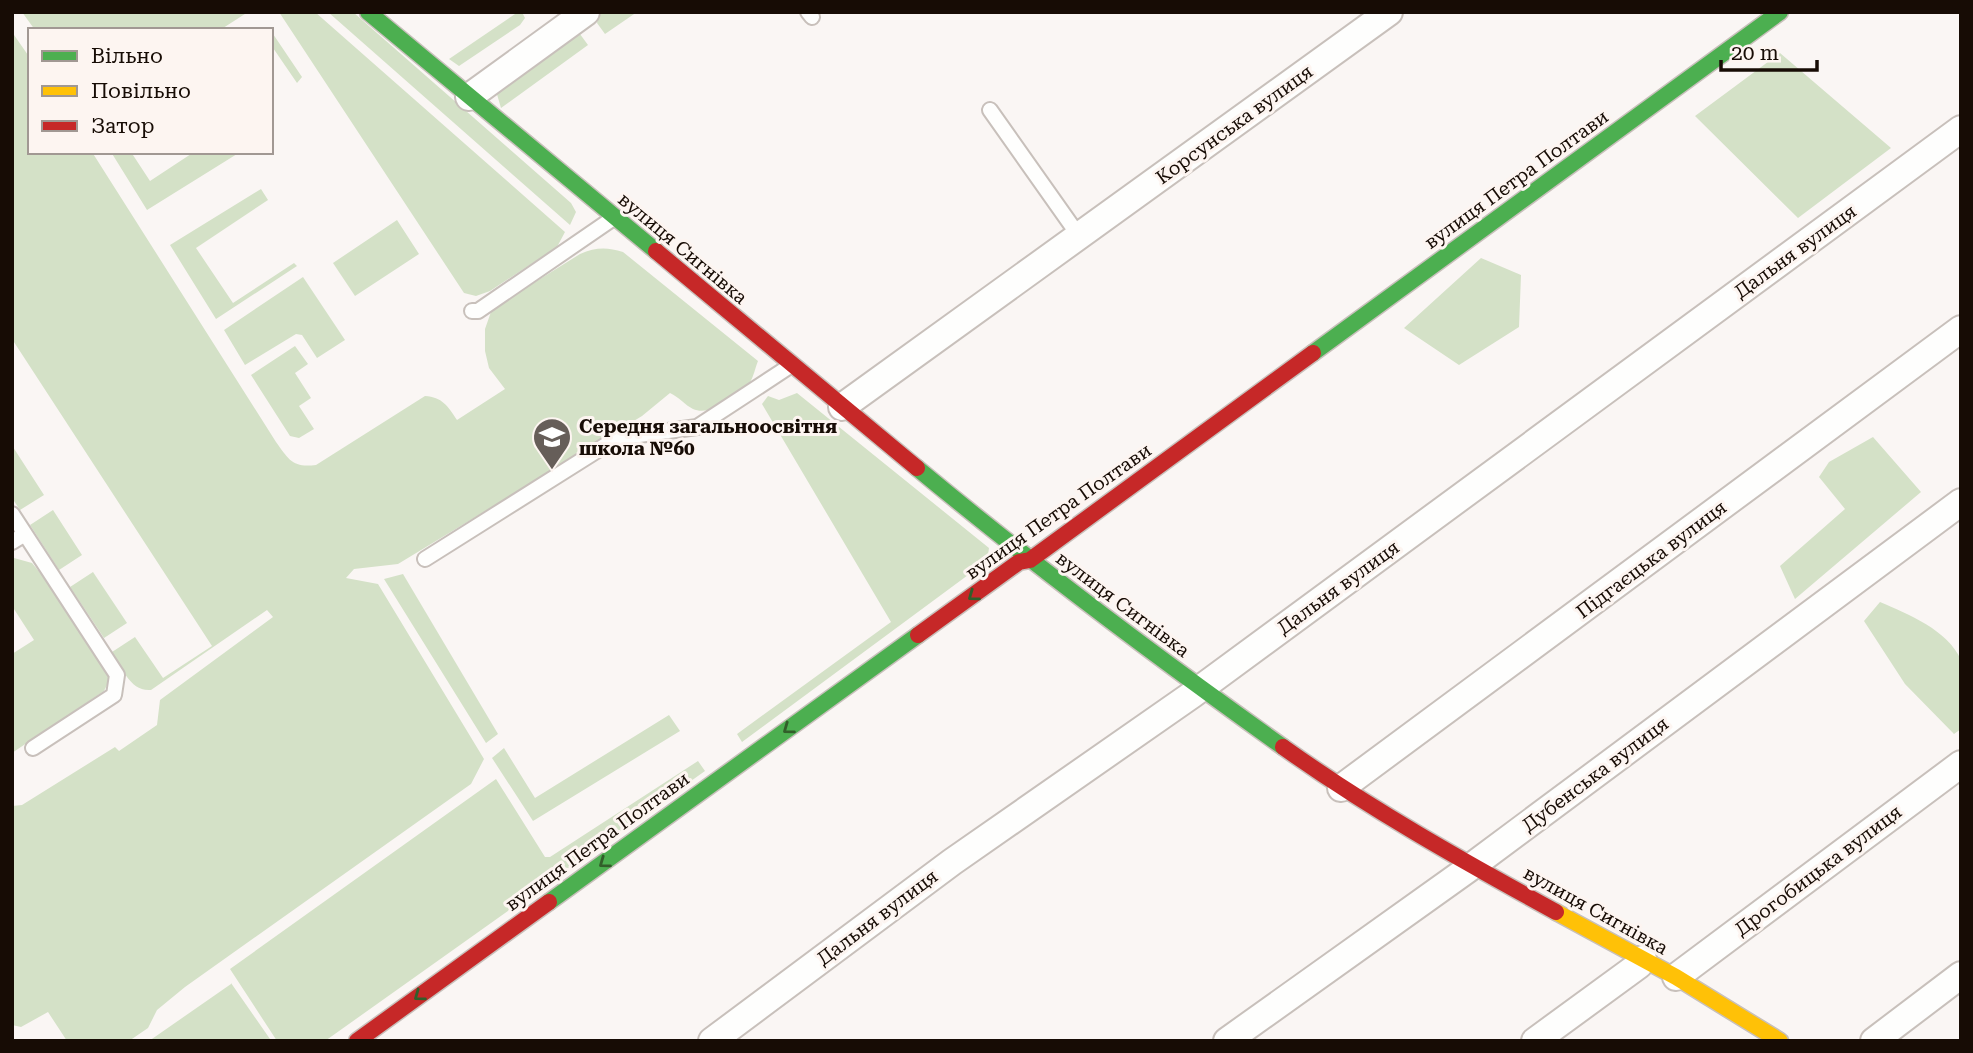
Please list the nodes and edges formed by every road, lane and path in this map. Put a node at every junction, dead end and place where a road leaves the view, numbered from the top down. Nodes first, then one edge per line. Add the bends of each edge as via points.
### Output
1 (368, 12) edge
2 (586, 12) edge
3 (1389, 12) edge
4 (1780, 12) edge
5 (469, 97) junction
6 (990, 110) dead end
7 (1961, 129) edge
8 (613, 218) junction
9 (1079, 236) junction
10 (472, 311) dead end
11 (1961, 330) edge
12 (791, 365) junction
13 (842, 407) junction
14 (1961, 502) edge
15 (12, 514) edge
16 (25, 534) junction
17 (12, 542) edge
18 (425, 559) dead end
19 (1030, 560) junction
20 (1200, 688) junction
21 (33, 748) dead end
22 (1961, 764) edge
23 (1341, 788) junction
24 (1472, 866) junction
25 (1643, 960) junction
26 (1961, 975) edge
27 (1676, 977) junction
28 (357, 1041) edge
29 (712, 1041) edge
30 (1227, 1041) edge
31 (1535, 1041) edge
32 (1780, 1041) edge
33 (1874, 1041) edge

1 - 5 street, вулиця Сигнівка
2 - 5 street
3 - 9 street, Корсунська вулиця
4 - 19 street, вулиця Петра Полтави
5 - 8 street, вулиця Сигнівка
6 - 9 lane
7 - 20 street, Дальня вулиця
8 - 10 lane
8 - 12 street, вулиця Сигнівка
9 - 13 street, Корсунська вулиця
11 - 23 street, Підгаєцька вулиця
12 - 13 street, вулиця Сигнівка
12 - 18 lane via 697,427 617,438
13 - 19 street, вулиця Сигнівка
14 - 24 street, Дубенська вулиця
15 - 16 lane
16 - 17 lane
16 - 21 lane via 117,675 114,695
19 - 20 street, вулиця Сигнівка
19 -> 28 street, вулиця Петра Полтави via 1019,562
20 - 23 street, вулиця Сигнівка
20 - 29 street, Дальня вулиця via 952,862
22 - 27 street, Дрогобицька вулиця
23 - 24 street, вулиця Сигнівка
24 - 25 street, вулиця Сигнівка
24 - 30 street, Дубенська вулиця
25 - 27 street, вулиця Сигнівка
25 - 31 street
26 - 33 street
27 - 32 street, вулиця Сигнівка

